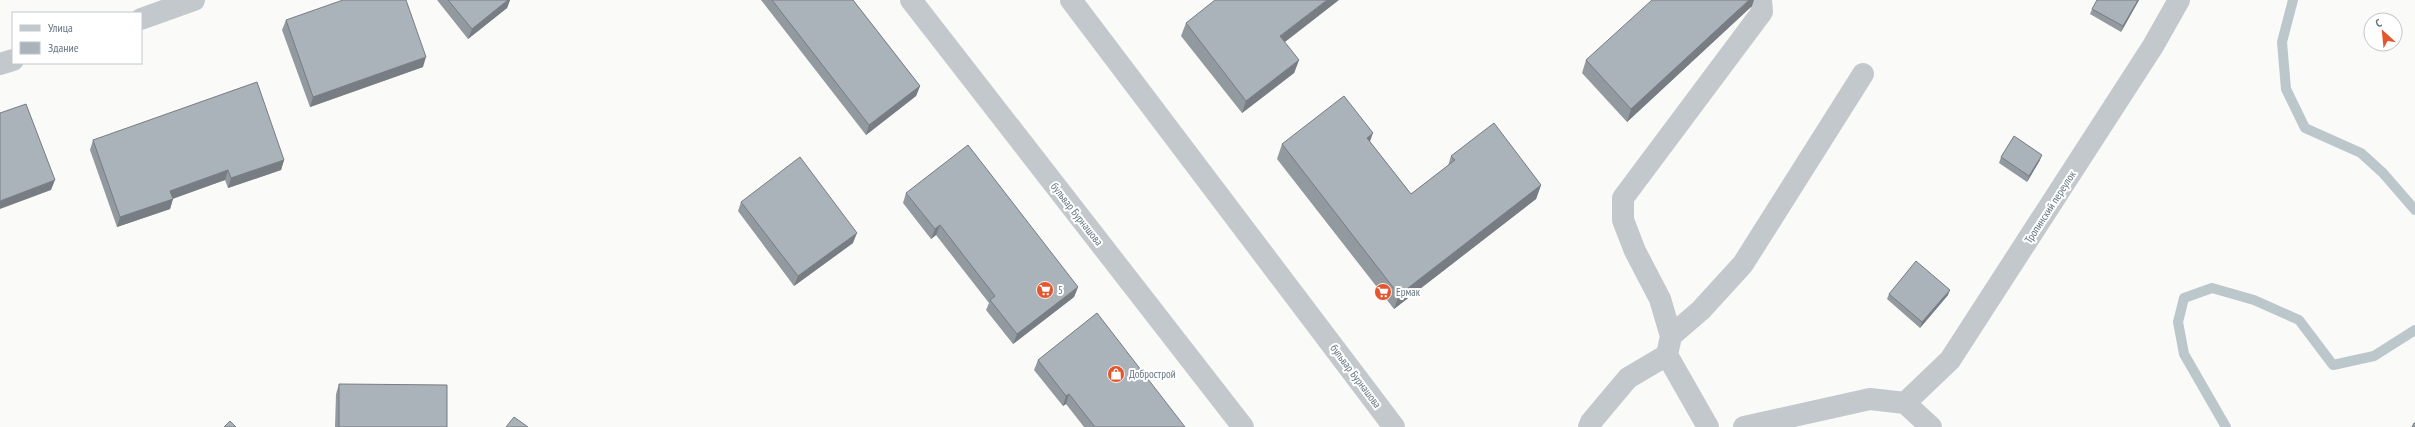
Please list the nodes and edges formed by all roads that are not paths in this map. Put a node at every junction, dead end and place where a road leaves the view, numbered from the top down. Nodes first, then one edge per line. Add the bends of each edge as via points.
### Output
1 (194, 0) edge
2 (911, 0) edge
3 (1071, 0) edge
4 (1761, 0) edge
5 (2179, 0) edge
6 (142, 19) edge
7 (12, 60) edge
8 (0, 64) edge
9 (1863, 74) dead end
10 (1669, 346) junction
11 (1905, 403) junction
12 (1243, 427) edge
13 (1394, 427) edge
14 (1589, 427) edge
15 (1708, 427) edge
16 (1744, 427) edge
17 (1931, 427) edge

1 - 6 street
2 - 12 street, бульвар Бурнашова
3 - 13 street, бульвар Бурнашова
4 - 10 street via 1762,12 1624,198 1623,220 1635,251 1660,299
5 - 11 street, Тропинский переулок via 2153,46 1950,360
7 - 8 street
9 - 10 street via 1743,264
10 - 14 street via 1628,378
10 - 15 street
11 - 16 street via 1870,399
11 - 17 street

